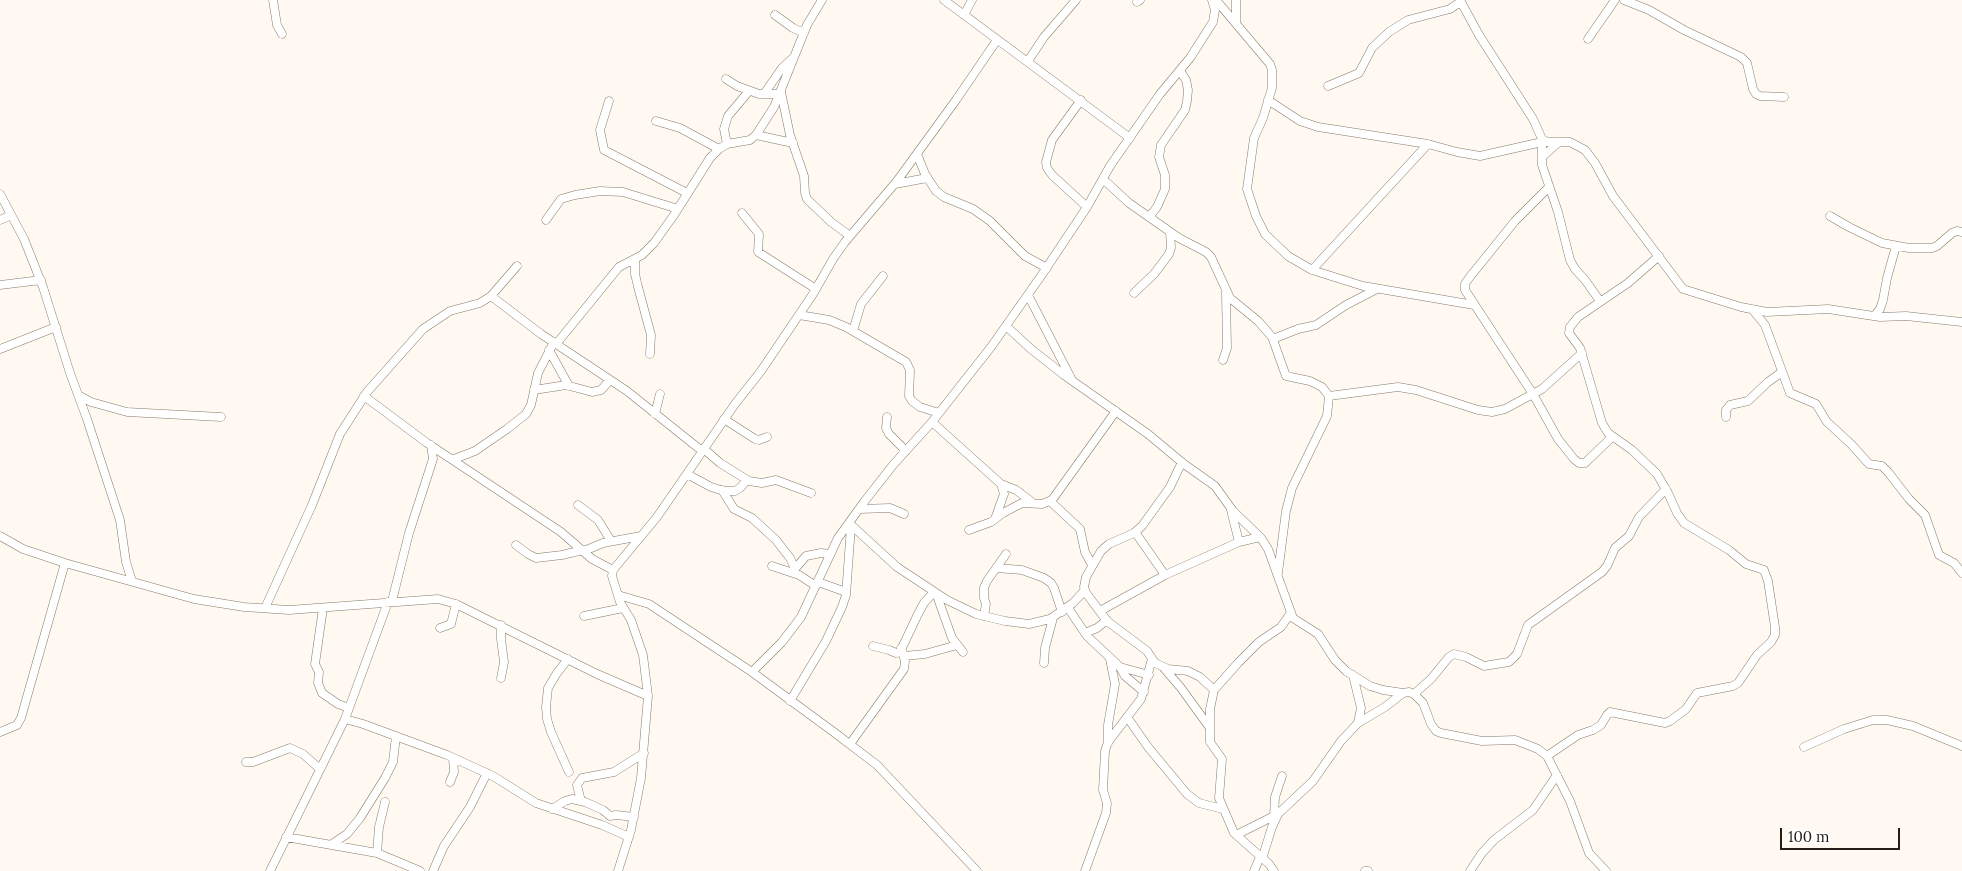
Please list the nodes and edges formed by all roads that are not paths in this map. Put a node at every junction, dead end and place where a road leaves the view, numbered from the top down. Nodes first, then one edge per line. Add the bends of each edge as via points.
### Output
1 (273, 0) edge
2 (822, 0) edge
3 (944, 0) edge
4 (972, 0) edge
5 (1076, 0) edge
6 (1214, 0) edge
7 (1236, 0) edge
8 (1615, 0) edge
9 (1624, 0) edge
10 (1460, 1) edge
11 (775, 15) dead end
12 (964, 15) junction
13 (1236, 22) junction
14 (804, 33) junction
15 (282, 34) dead end
16 (1588, 39) dead end
17 (997, 40) junction
18 (794, 56) junction
19 (1028, 61) junction
20 (1180, 71) junction
21 (726, 79) dead end
22 (1328, 86) dead end
23 (749, 91) junction
24 (780, 93) junction
25 (764, 94) junction
26 (1784, 97) dead end
27 (1080, 100) junction
28 (1268, 100) junction
29 (609, 101) dead end
30 (656, 121) dead end
31 (756, 136) junction
32 (1130, 138) junction
33 (1542, 140) junction
34 (1560, 142) junction
35 (793, 143) junction
36 (727, 144) junction
37 (1428, 144) junction
38 (719, 149) junction
39 (917, 154) junction
40 (1542, 157) junction
41 (927, 178) junction
42 (1103, 179) junction
43 (895, 184) junction
44 (1549, 187) junction
45 (687, 193) junction
46 (0, 194) edge
47 (1087, 207) junction
48 (678, 209) junction
49 (742, 213) dead end
50 (12, 215) junction
51 (1830, 216) dead end
52 (1149, 217) junction
53 (0, 220) edge
54 (546, 220) dead end
55 (1170, 232) junction
56 (1962, 232) edge
57 (850, 236) junction
58 (1896, 246) junction
59 (1659, 256) junction
60 (635, 260) junction
61 (517, 266) dead end
62 (1047, 268) junction
63 (1312, 270) junction
64 (884, 276) dead end
65 (41, 280) junction
66 (0, 285) edge
67 (1377, 288) junction
68 (816, 289) junction
69 (1226, 291) junction
70 (1134, 293) dead end
71 (1028, 295) junction
72 (491, 296) junction
73 (1600, 301) junction
74 (1474, 306) junction
75 (1752, 309) junction
76 (799, 314) junction
77 (1875, 315) junction
78 (1962, 322) edge
79 (1006, 326) junction
80 (56, 328) junction
81 (853, 331) junction
82 (1273, 340) junction
83 (555, 343) junction
84 (0, 349) edge
85 (549, 350) junction
86 (1582, 353) junction
87 (650, 354) dead end
88 (1223, 360) dead end
89 (1782, 372) junction
90 (610, 380) junction
91 (1073, 382) junction
92 (569, 386) junction
93 (534, 390) junction
94 (660, 394) dead end
95 (1533, 394) junction
96 (78, 395) junction
97 (364, 396) junction
98 (1329, 396) junction
99 (1116, 411) junction
100 (939, 413) junction
101 (655, 414) junction
102 (221, 417) dead end
103 (887, 417) dead end
104 (1726, 417) dead end
105 (724, 420) junction
106 (932, 422) junction
107 (766, 437) dead end
108 (1612, 437) junction
109 (431, 445) junction
110 (703, 450) junction
111 (906, 451) junction
112 (454, 459) junction
113 (1182, 462) junction
114 (687, 474) junction
115 (746, 480) junction
116 (1001, 484) junction
117 (1666, 489) junction
118 (722, 490) junction
119 (811, 493) dead end
120 (1050, 501) junction
121 (1032, 502) junction
122 (578, 505) dead end
123 (1229, 506) junction
124 (859, 509) junction
125 (904, 514) dead end
126 (995, 518) junction
127 (850, 525) junction
128 (969, 530) dead end
129 (1135, 532) junction
130 (0, 536) edge
131 (641, 536) junction
132 (1260, 537) junction
133 (612, 541) junction
134 (1239, 542) junction
135 (516, 545) dead end
136 (583, 551) junction
137 (830, 554) junction
138 (1006, 554) dead end
139 (65, 563) junction
140 (1092, 565) junction
141 (772, 566) dead end
142 (996, 568) junction
143 (613, 570) junction
144 (793, 571) junction
145 (1962, 573) edge
146 (1165, 574) junction
147 (1278, 575) junction
148 (132, 581) junction
149 (817, 584) junction
150 (1085, 590) junction
151 (846, 592) junction
152 (935, 593) junction
153 (618, 595) junction
154 (390, 602) junction
155 (456, 604) junction
156 (265, 608) junction
157 (323, 608) junction
158 (623, 608) junction
159 (1065, 610) junction
160 (1100, 610) junction
161 (1290, 614) junction
162 (584, 616) dead end
163 (984, 616) junction
164 (1053, 618) junction
165 (1107, 620) junction
166 (502, 625) junction
167 (440, 628) dead end
168 (1085, 632) junction
169 (957, 645) junction
170 (873, 646) dead end
171 (902, 652) junction
172 (963, 652) dead end
173 (568, 659) junction
174 (1110, 659) junction
175 (1152, 659) junction
176 (1044, 663) dead end
177 (1164, 667) junction
178 (1120, 668) junction
179 (752, 672) junction
180 (1149, 675) junction
181 (1353, 675) junction
182 (501, 678) dead end
183 (1214, 690) junction
184 (1144, 692) junction
185 (1404, 693) junction
186 (1414, 694) junction
187 (648, 696) junction
188 (790, 701) junction
189 (349, 708) junction
190 (1127, 717) junction
191 (345, 719) junction
192 (1358, 723) junction
193 (1210, 728) junction
194 (0, 732) edge
195 (396, 736) junction
196 (1108, 743) junction
197 (850, 744) junction
198 (1804, 746) dead end
199 (1962, 746) edge
200 (644, 753) junction
201 (1548, 756) junction
202 (453, 758) junction
203 (246, 762) dead end
204 (320, 769) junction
205 (569, 772) dead end
206 (487, 773) junction
207 (1557, 775) junction
208 (1282, 776) dead end
209 (450, 782) dead end
210 (581, 801) junction
211 (385, 802) dead end
212 (1223, 808) junction
213 (552, 809) junction
214 (1276, 815) junction
215 (634, 817) junction
216 (1236, 835) junction
217 (286, 837) junction
218 (629, 837) junction
219 (332, 844) junction
220 (377, 853) junction
221 (1261, 858) junction
222 (270, 871) edge
223 (420, 871) edge
224 (433, 871) edge
225 (618, 871) edge
226 (977, 871) edge
227 (1085, 871) edge
228 (1254, 871) edge
229 (1274, 871) edge
230 (1470, 871) edge
231 (1606, 871) edge

1 - 15 street via 276,25
2 - 14 street
3 - 12 street
4 - 12 street
5 - 19 street
6 - 13 street
6 - 20 street via 1213,22
7 - 13 street
8 - 16 street
9 - 26 street via 1741,57 1747,63 1756,94
10 - 22 street via 1450,9 1408,20 1389,32 1372,48 1358,73
10 - 33 street via 1533,119
11 - 14 street
12 - 17 street
13 - 28 street via 1270,64 1273,78
14 - 18 street
17 - 19 street
17 - 39 street
18 - 24 street
18 - 25 street
19 - 27 street
20 - 32 street
20 - 52 street via 1186,80 1187,101 1161,145 1159,157 1165,175 1165,189
21 - 23 street
23 - 25 street
23 - 36 street via 728,116 724,129
24 - 25 street
24 - 31 street
24 - 35 street
27 - 32 street
27 - 47 street via 1052,140 1046,162 1052,175
28 - 37 street via 1300,121 1318,127
28 - 63 street via 1254,138 1247,189 1250,202 1265,234 1288,256
29 - 45 street via 600,130 604,150
30 - 38 street via 680,128
31 - 35 street
31 - 36 street
32 - 42 street
33 - 34 street
33 - 37 street via 1480,156
33 - 40 street
34 - 40 street
34 - 59 street via 1570,142 1585,150 1613,196
35 - 57 street via 804,176 807,199
36 - 38 street
37 - 63 street
38 - 45 street
39 - 41 street
39 - 43 street
40 - 44 street
41 - 43 street
41 - 62 street via 944,197 990,221 1025,256
42 - 47 street
42 - 52 street
43 - 57 street
44 - 73 street via 1572,265
44 - 74 street via 1515,221 1469,278 1465,290
45 - 48 street
46 - 50 street
47 - 62 street
48 - 54 street via 623,192 600,191 561,199
48 - 60 street via 654,242
49 - 68 street via 759,234 758,252
50 - 53 street
50 - 65 street
51 - 58 street
52 - 55 street
55 - 69 street via 1211,257
55 - 70 street via 1169,254
56 - 58 street via 1954,232 1932,248
57 - 68 street
58 - 77 street via 1881,306
59 - 73 street via 1628,283
59 - 75 street via 1683,289
60 - 83 street via 619,267 611,275
60 - 87 street via 636,280 652,335
61 - 72 street
62 - 71 street
63 - 67 street
64 - 81 street via 861,304
65 - 66 street
65 - 80 street
67 - 74 street
67 - 82 street via 1316,325
68 - 76 street
69 - 82 street via 1235,304 1258,321
69 - 88 street via 1227,348
71 - 79 street
71 - 91 street
72 - 83 street
72 - 97 street via 450,311 422,329
73 - 86 street via 1570,327 1569,333
74 - 95 street
75 - 77 street via 1767,312 1828,309
75 - 89 street via 1765,325
76 - 81 street via 830,320
76 - 105 street
77 - 78 street
79 - 91 street
79 - 100 street
80 - 84 street
80 - 96 street
81 - 100 street via 906,362 910,370 912,402
82 - 98 street via 1286,376 1310,381 1322,387
83 - 85 street
83 - 90 street
85 - 92 street
85 - 93 street via 538,372
86 - 95 street
86 - 108 street via 1602,423
89 - 104 street via 1748,401 1730,405
89 - 145 street via 1790,393 1816,404 1827,422 1869,464 1882,466 1893,478 1925,516 1939,554 1954,563
90 - 92 street via 601,390 592,392
90 - 101 street
91 - 99 street
92 - 93 street
93 - 112 street via 531,405 520,420 475,451
94 - 101 street
95 - 98 street via 1492,412 1398,387
95 - 108 street via 1558,440 1579,463 1585,463
96 - 102 street via 127,412
96 - 148 street via 120,520
97 - 109 street
97 - 156 street via 340,434
98 - 147 street via 1327,416 1292,488
99 - 113 street
99 - 120 street
100 - 106 street
101 - 110 street
103 - 111 street via 889,434
105 - 107 street via 755,439
105 - 110 street
106 - 111 street
106 - 116 street
108 - 117 street via 1632,450 1657,474
109 - 112 street
109 - 154 street via 433,459
110 - 114 street
110 - 115 street
111 - 124 street
112 - 136 street
113 - 123 street via 1215,486
113 - 129 street via 1156,508
114 - 118 street
114 - 131 street
115 - 118 street via 735,491
115 - 119 street via 762,483 776,480
116 - 121 street
116 - 126 street via 1004,494
117 - 186 street via 1639,516 1629,536 1615,548 1602,572 1528,625 1514,658 1505,663 1484,666 1454,654
117 - 201 street via 1684,523 1746,564 1764,570 1775,626 1774,638 1757,655 1738,683 1697,693 1686,709 1670,721 1665,723 1610,712 1601,725 1578,735
118 - 144 street via 734,509 752,518 776,540 790,558
120 - 121 street via 1042,504
120 - 140 street via 1080,529 1085,552
121 - 126 street via 1022,503
122 - 133 street via 598,520
123 - 132 street
123 - 134 street
124 - 125 street via 890,508
124 - 127 street
126 - 128 street
127 - 137 street
127 - 151 street
127 - 152 street via 897,567
129 - 140 street via 1109,544
129 - 146 street
130 - 139 street via 17,546
131 - 133 street
131 - 143 street
132 - 134 street
132 - 147 street
133 - 136 street
134 - 146 street
135 - 136 street via 536,558
136 - 143 street
137 - 144 street via 806,556
137 - 149 street
138 - 142 street
139 - 148 street
139 - 194 street via 21,718 17,725
140 - 150 street via 1084,582
141 - 144 street
142 - 159 street via 1022,570 1044,578 1051,583
142 - 163 street via 984,588
143 - 153 street
144 - 149 street
146 - 160 street
147 - 161 street
148 - 156 street via 194,599
149 - 151 street
149 - 179 street via 801,617
150 - 159 street
150 - 160 street
151 - 188 street via 826,641
152 - 163 street
152 - 169 street
152 - 171 street via 924,603
153 - 158 street
153 - 179 street via 649,604
154 - 155 street via 438,599
154 - 157 street
154 - 189 street
155 - 166 street
155 - 167 street via 451,624
156 - 157 street
157 - 189 street via 315,664 319,672 318,683 322,693
158 - 162 street
158 - 187 street via 643,655
159 - 164 street
159 - 168 street
160 - 165 street
161 - 181 street via 1318,634 1335,660
161 - 183 street via 1281,627 1238,662
163 - 164 street via 1029,624
164 - 176 street
165 - 168 street
165 - 175 street via 1147,651
166 - 173 street
166 - 182 street via 504,662
168 - 174 street
169 - 171 street via 925,654
169 - 172 street
170 - 171 street
171 - 197 street via 904,669
173 - 187 street
173 - 205 street via 548,688 546,720
174 - 178 street
174 - 196 street via 1115,684
175 - 177 street
175 - 180 street
177 - 183 street via 1188,671
177 - 193 street
178 - 180 street
178 - 184 street
179 - 188 street
180 - 184 street
181 - 185 street via 1370,686
181 - 192 street via 1361,708
183 - 193 street
184 - 190 street
185 - 186 street
185 - 192 street
186 - 201 street via 1423,703 1436,731 1470,739 1521,742
187 - 200 street
188 - 197 street
189 - 191 street
190 - 196 street
190 - 212 street via 1187,794 1199,803
191 - 195 street
191 - 204 street
192 - 214 street via 1313,781
193 - 212 street via 1210,742 1222,759 1218,790
195 - 202 street
195 - 219 street via 393,762 385,778 348,834
196 - 227 street via 1103,776 1106,813
197 - 226 street via 877,765
198 - 199 street via 1844,728 1873,720 1887,720 1913,726
200 - 210 street via 614,772 582,778 577,785
200 - 215 street
201 - 207 street
202 - 206 street
202 - 209 street via 454,772
203 - 204 street via 290,748 303,754
204 - 217 street
206 - 213 street via 536,804
206 - 224 street
207 - 230 street via 1533,810 1494,840
207 - 231 street via 1578,818 1589,853
208 - 214 street via 1275,797
210 - 213 street via 572,799
210 - 215 street via 610,816
211 - 220 street
212 - 216 street
213 - 218 street
214 - 216 street
214 - 221 street
215 - 218 street
216 - 221 street
217 - 219 street
217 - 222 street
218 - 225 street
219 - 220 street
220 - 223 street
221 - 228 street
221 - 229 street

